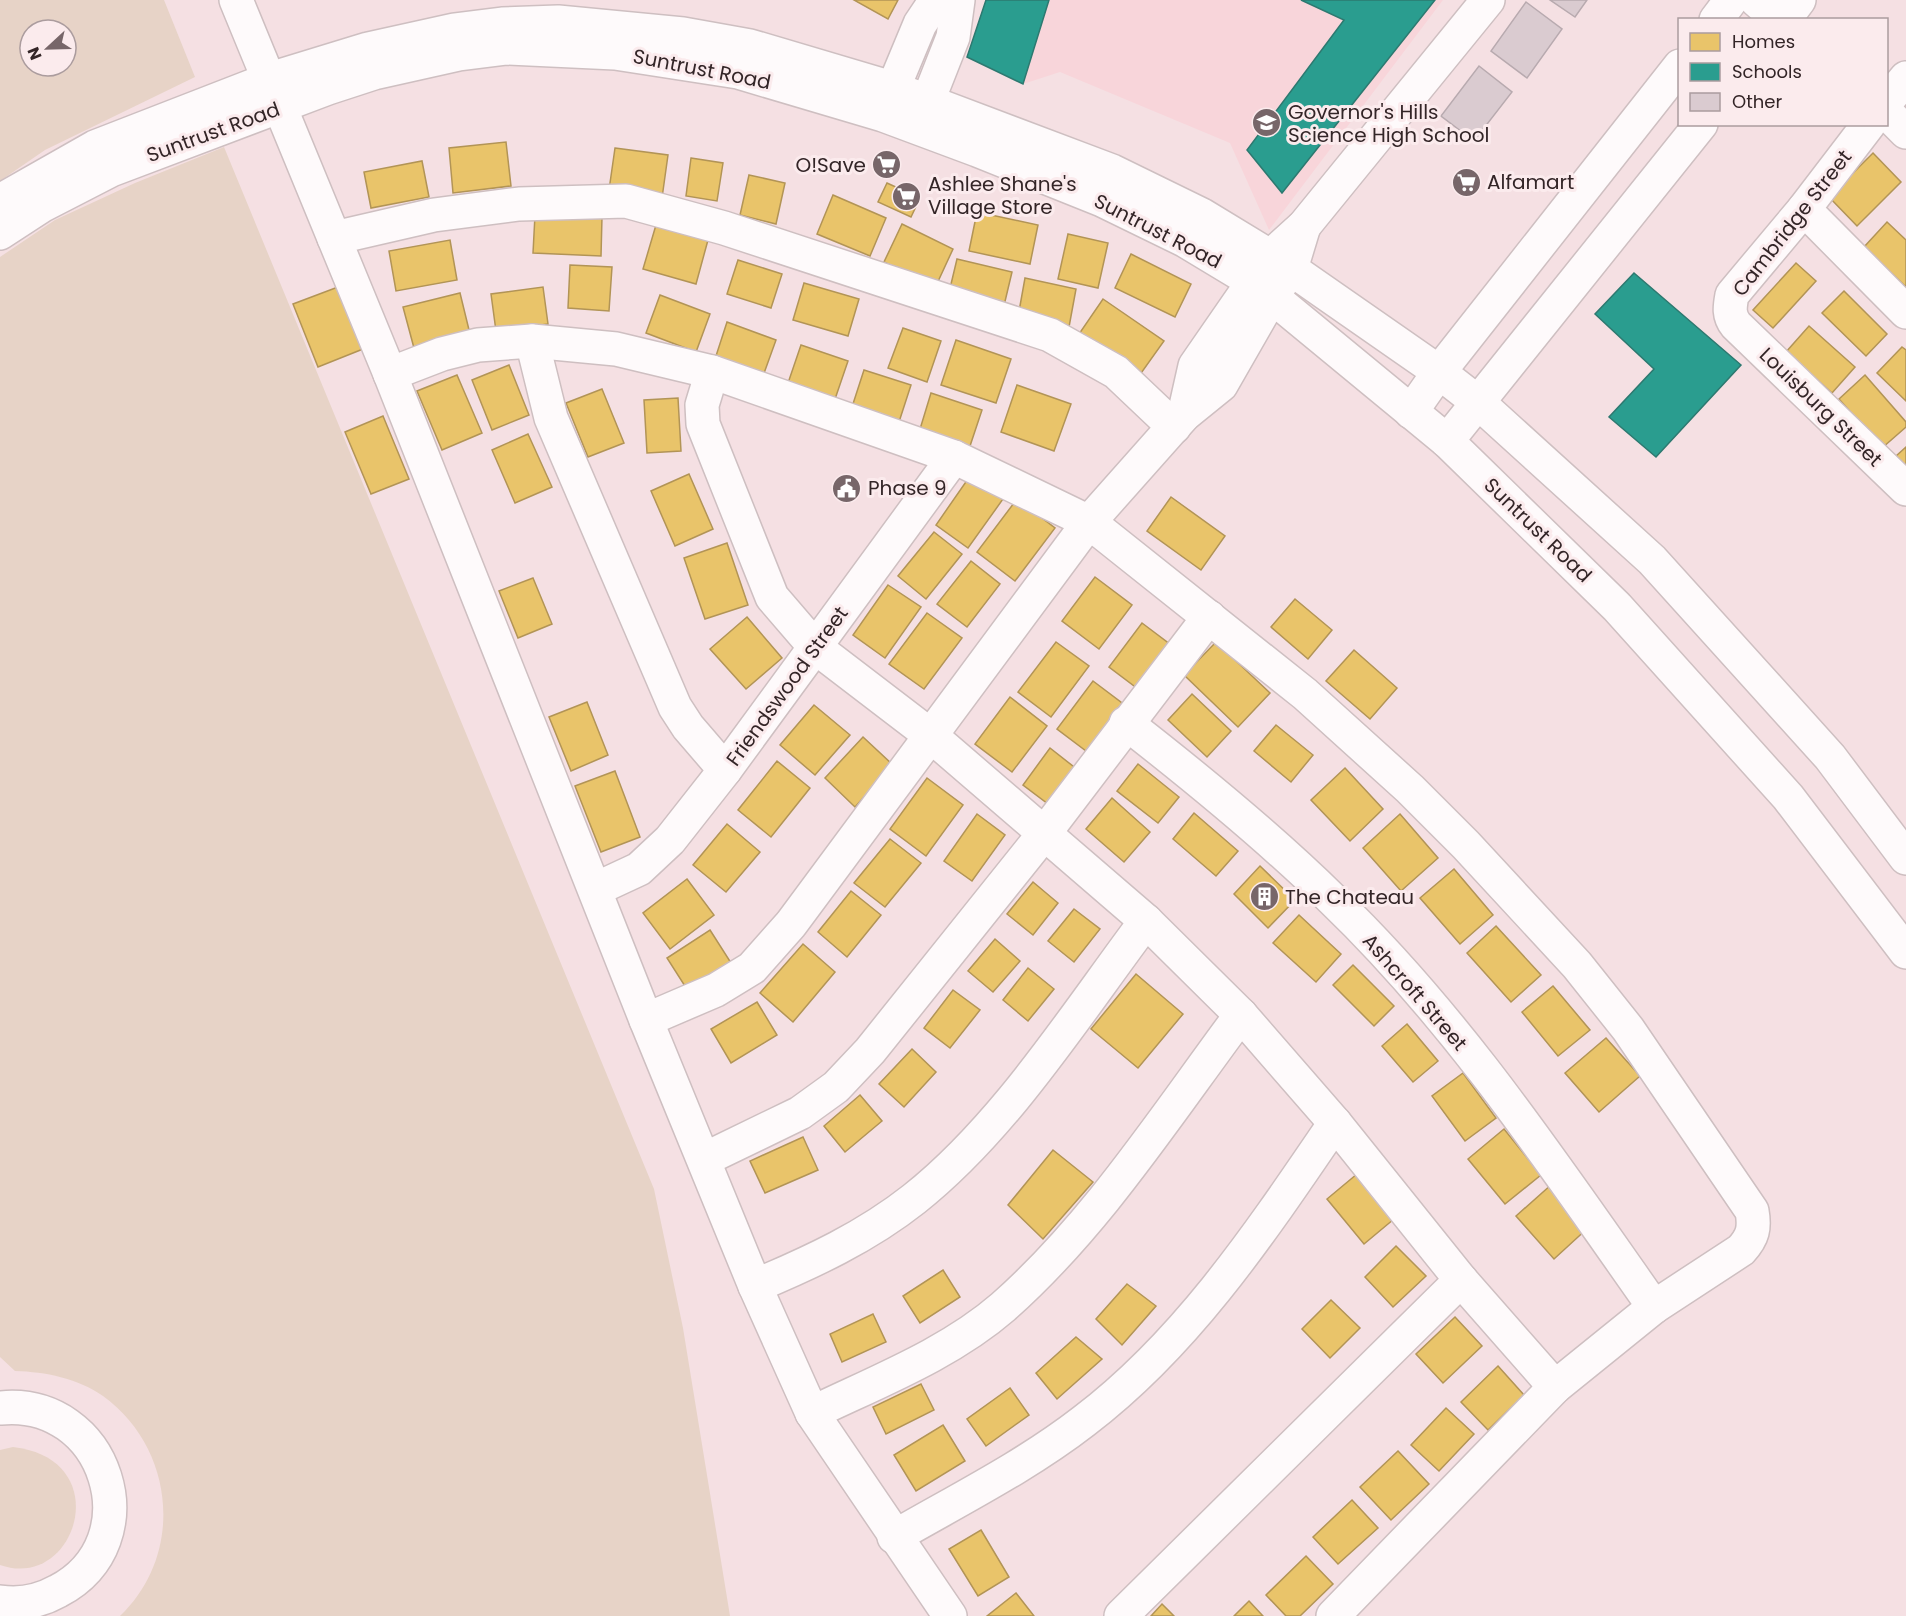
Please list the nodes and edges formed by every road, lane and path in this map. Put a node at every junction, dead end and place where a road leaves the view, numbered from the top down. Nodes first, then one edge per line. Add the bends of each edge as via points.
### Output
1 (236, 0) edge
2 (936, 0) edge
3 (958, 0) edge
4 (1488, 0) edge
5 (1731, 0) edge
6 (1756, 0) edge
7 (1799, 0) edge
8 (1718, 18) edge
9 (1777, 18) edge
10 (1786, 18) edge
11 (1678, 69) edge
12 (1906, 78) edge
13 (276, 93) junction
14 (1888, 101) edge
15 (887, 102) junction
16 (1888, 113) edge
17 (922, 114) junction
18 (1699, 126) edge
19 (1867, 126) edge
20 (1906, 132) edge
21 (0, 201) edge
22 (1804, 209) junction
23 (0, 233) edge
24 (334, 238) junction
25 (1272, 276) junction
26 (1906, 312) edge
27 (1736, 325) joint
28 (532, 341) junction
29 (712, 372) junction
30 (1439, 372) junction
31 (390, 374) junction
32 (1480, 404) junction
33 (1411, 412) junction
34 (1179, 421) junction
35 (1448, 441) junction
36 (954, 457) junction
37 (1906, 489) edge
38 (1089, 522) junction
39 (1209, 617) junction
40 (816, 646) junction
41 (1126, 723) junction
42 (930, 735) junction
43 (725, 770) junction
44 (1043, 835) junction
45 (1906, 858) edge
46 (596, 890) junction
47 (1146, 921) junction
48 (1906, 952) edge
49 (1241, 1015) junction
50 (646, 1020) junction
51 (1335, 1123) junction
52 (705, 1159) junction
53 (1461, 1280) junction
54 (755, 1286) junction
55 (1654, 1307) junction
56 (1555, 1387) junction
57 (0, 1408) edge
58 (812, 1413) junction
59 (894, 1537) junction
60 (0, 1602) edge
61 (950, 1616) edge
62 (1121, 1616) edge
63 (1333, 1616) edge

1 - 13 street
2 - 15 street via 920,24
3 - 17 street via 953,37
4 - 25 street via 1304,226
5 - 8 street
6 - 9 street
7 - 10 street
11 - 30 street
12 - 14 street
13 - 15 street, Suntrust Road via 459,54 507,48 603,52 674,61
13 - 21 street, Suntrust Road via 95,147
13 - 23 street, Suntrust Road via 111,170 43,205
13 - 24 street
15 - 17 street, Suntrust Road
16 - 20 street
17 - 25 street, Suntrust Road via 1112,171 1202,214
18 - 32 street
19 - 22 street, Cambridge Street
22 - 26 street
22 - 27 street, Cambridge Street via 1732,294 1730,310
24 - 31 street
24 - 34 street via 434,215 519,204 626,201 724,228 1050,335 1116,372
25 - 30 street, Suntrust Road
25 - 33 street, Suntrust Road
25 - 34 street via 1221,385
27 - 37 street, Louisburg Street
28 - 29 street via 616,349
28 - 31 street via 478,345
28 - 43 street via 551,418 675,707
29 - 36 street
29 - 40 street via 702,405 703,424 772,597
30 - 32 street, Suntrust Road
30 - 33 street
31 - 46 street
32 - 35 street
32 - 45 street, Suntrust Road via 1652,560 1830,757
33 - 35 street, Suntrust Road
34 - 38 street
35 - 48 street, Suntrust Road via 1624,615 1788,797
36 - 38 street
36 - 40 street, Friendswood Street
38 - 39 street
38 - 42 street
39 - 41 street
39 - 55 street via 1305,693 1410,789 1513,895 1628,1029 1742,1195 1752,1211 1755,1227 1750,1240 1741,1250
40 - 42 street
40 - 43 street, Friendswood Street
41 - 44 street
41 - 55 street, Ashcroft Street via 1226,801 1335,901 1521,1119
42 - 44 street
42 - 50 street via 791,924 752,968 716,990
43 - 46 street, Friendswood Street via 670,840 639,869
44 - 47 street
44 - 52 street via 870,1051 836,1087 800,1113
46 - 50 street
47 - 49 street
47 - 54 street via 1011,1100 953,1165 914,1200 869,1231 820,1259
49 - 51 street
49 - 58 street via 1083,1225 1002,1307 950,1344
50 - 52 street
51 - 53 street
51 - 59 street via 1278,1206 1191,1319 1144,1368 1085,1421
52 - 54 street
53 - 56 street
53 - 62 street
54 - 58 street
55 - 56 street
56 - 63 street
57 - 60 street via 51,1415 87,1441 102,1467 110,1512 103,1542 78,1578 38,1599
58 - 59 street
59 - 61 street

